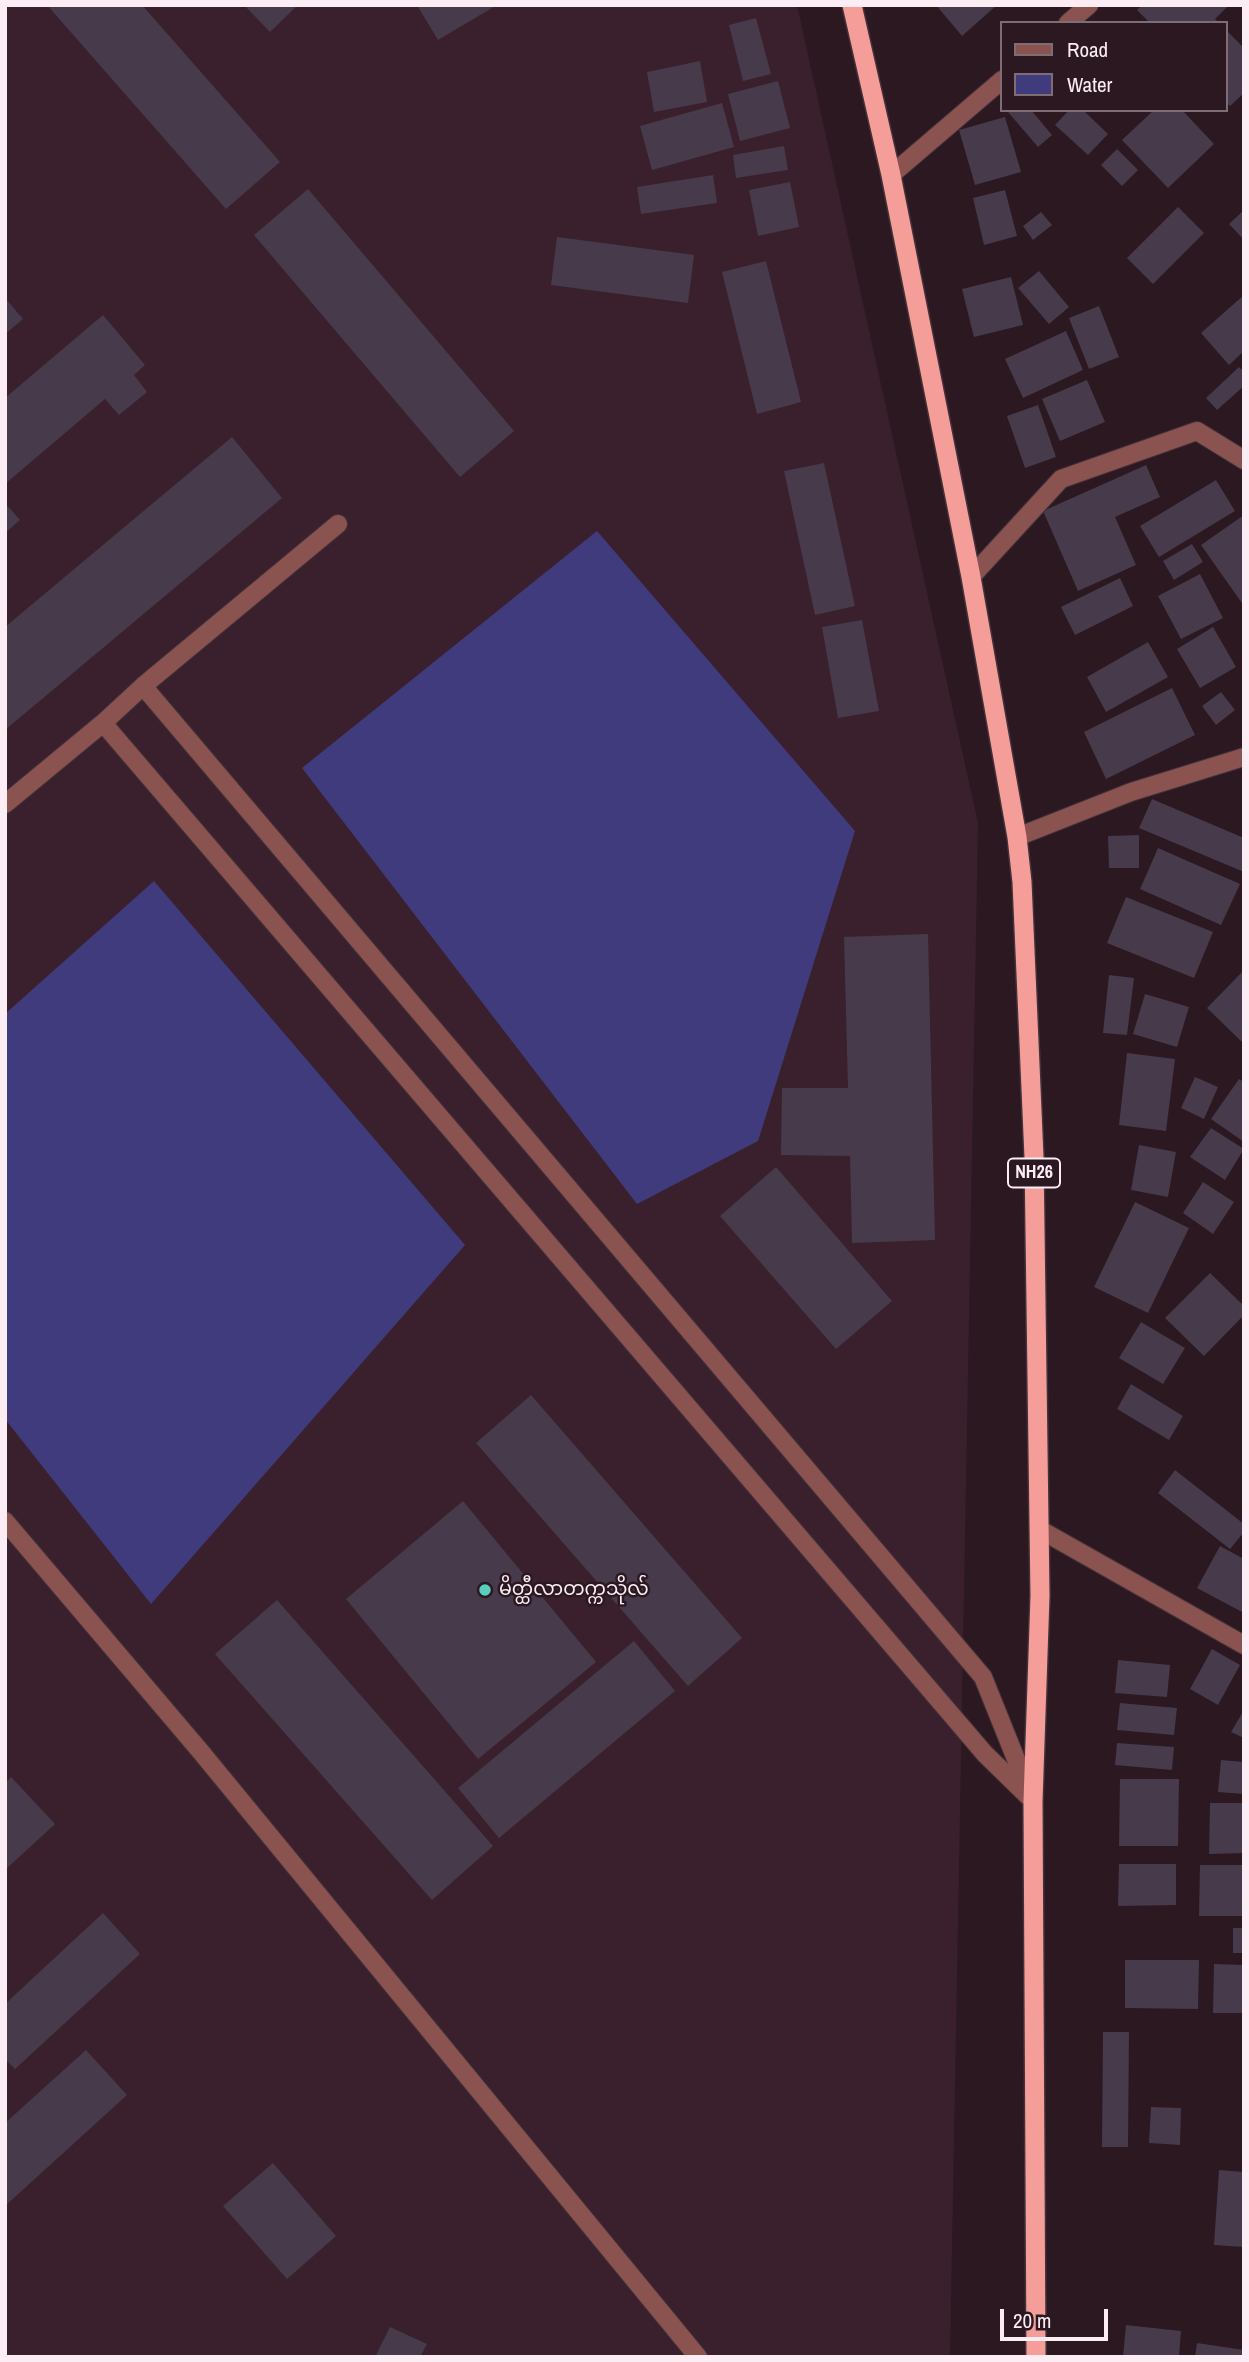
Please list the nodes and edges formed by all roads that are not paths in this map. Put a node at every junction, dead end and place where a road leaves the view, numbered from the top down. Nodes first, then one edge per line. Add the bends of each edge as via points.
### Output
1 (852, 5) edge
2 (1089, 5) edge
3 (1071, 21) edge
4 (1000, 82) edge
5 (891, 175) junction
6 (1244, 460) edge
7 (338, 524) dead end
8 (971, 577) junction
9 (143, 686) junction
10 (103, 723) junction
11 (1244, 757) edge
12 (5, 804) edge
13 (1017, 837) junction
14 (5, 1521) edge
15 (1039, 1529) junction
16 (1244, 1645) edge
17 (1033, 1801) junction
18 (698, 2357) edge
19 (1036, 2357) edge

1 - 5 highway, NH26
2 - 3 street
4 - 5 street
5 - 8 highway, NH26
6 - 8 street via 1197,431 1062,478
7 - 9 street
8 - 13 highway, NH26
9 - 10 street
9 - 17 street via 983,1677
10 - 12 street
10 - 17 street via 985,1754
11 - 13 street via 1131,792
13 - 15 highway, NH26 via 1025,921 1034,1157
14 - 18 street
15 - 16 street
15 - 17 highway, NH26
17 - 19 highway, NH26

